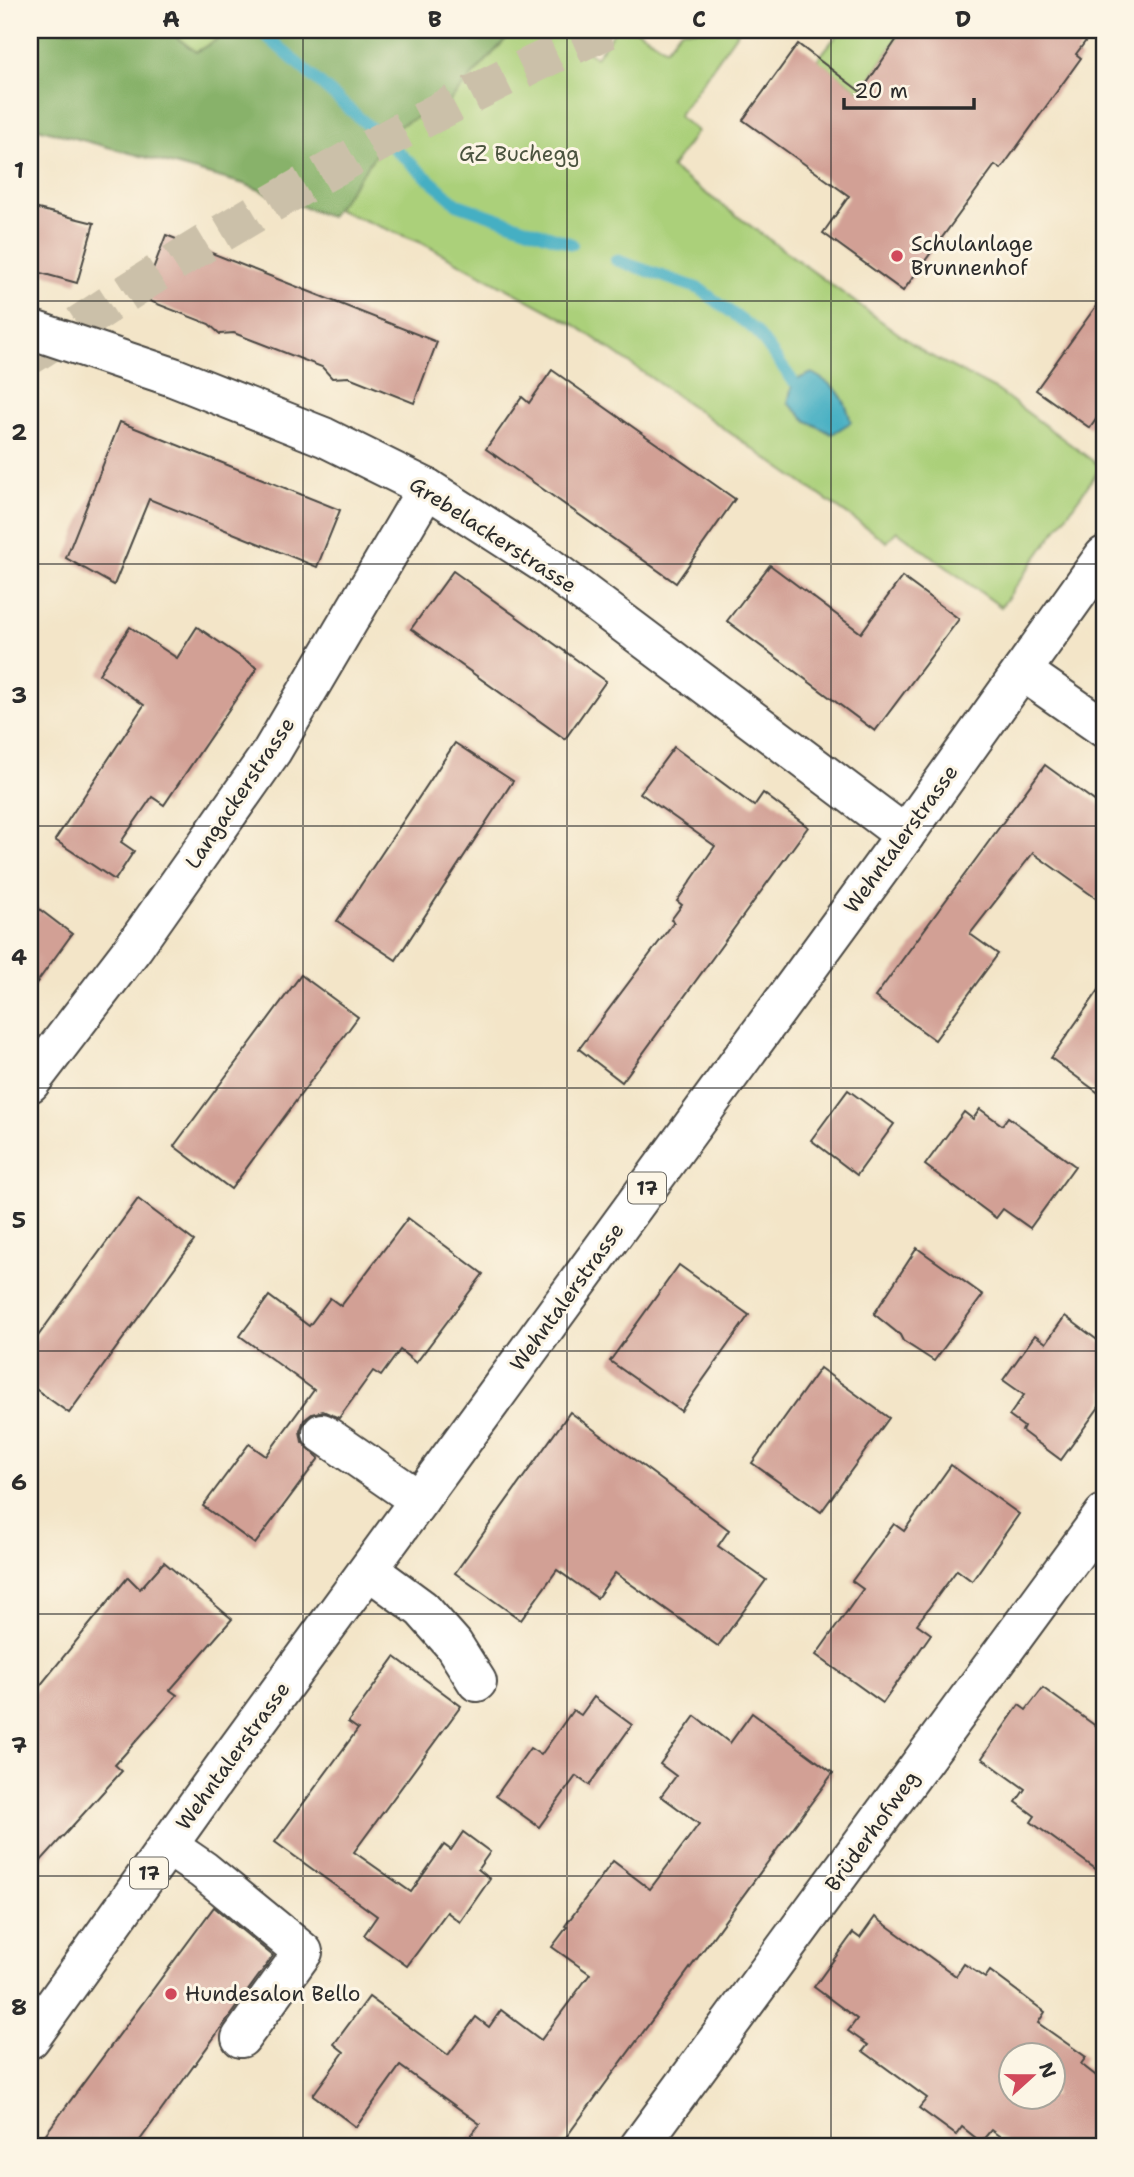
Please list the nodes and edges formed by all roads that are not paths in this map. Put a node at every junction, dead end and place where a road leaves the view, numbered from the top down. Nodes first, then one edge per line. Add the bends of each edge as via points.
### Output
1 (30, 329) edge
2 (427, 488) junction
3 (1104, 556) edge
4 (1022, 671) junction
5 (1104, 728) edge
6 (905, 835) junction
7 (30, 1083) edge
8 (322, 1433) dead end
9 (419, 1500) junction
10 (1104, 1514) edge
11 (369, 1570) junction
12 (477, 1682) dead end
13 (168, 1846) junction
14 (241, 2038) dead end
15 (30, 2039) edge
16 (639, 2147) edge

1 - 2 street, Grebelackerstrasse via 173,377 299,427
2 - 6 street, Grebelackerstrasse via 545,564
2 - 7 street, Langackerstrasse via 272,751 134,947
3 - 4 street, Wehntalerstrasse / 17
4 - 5 street
4 - 6 street, Wehntalerstrasse / 17
6 - 9 street, Wehntalerstrasse / 17
8 - 9 street
9 - 11 street, Wehntalerstrasse / 17
10 - 16 street, Brüderhofweg
11 - 12 street via 422,1609 453,1644
11 - 13 street, Wehntalerstrasse / 17
13 - 14 street via 303,1952
13 - 15 street, Wehntalerstrasse / 17

